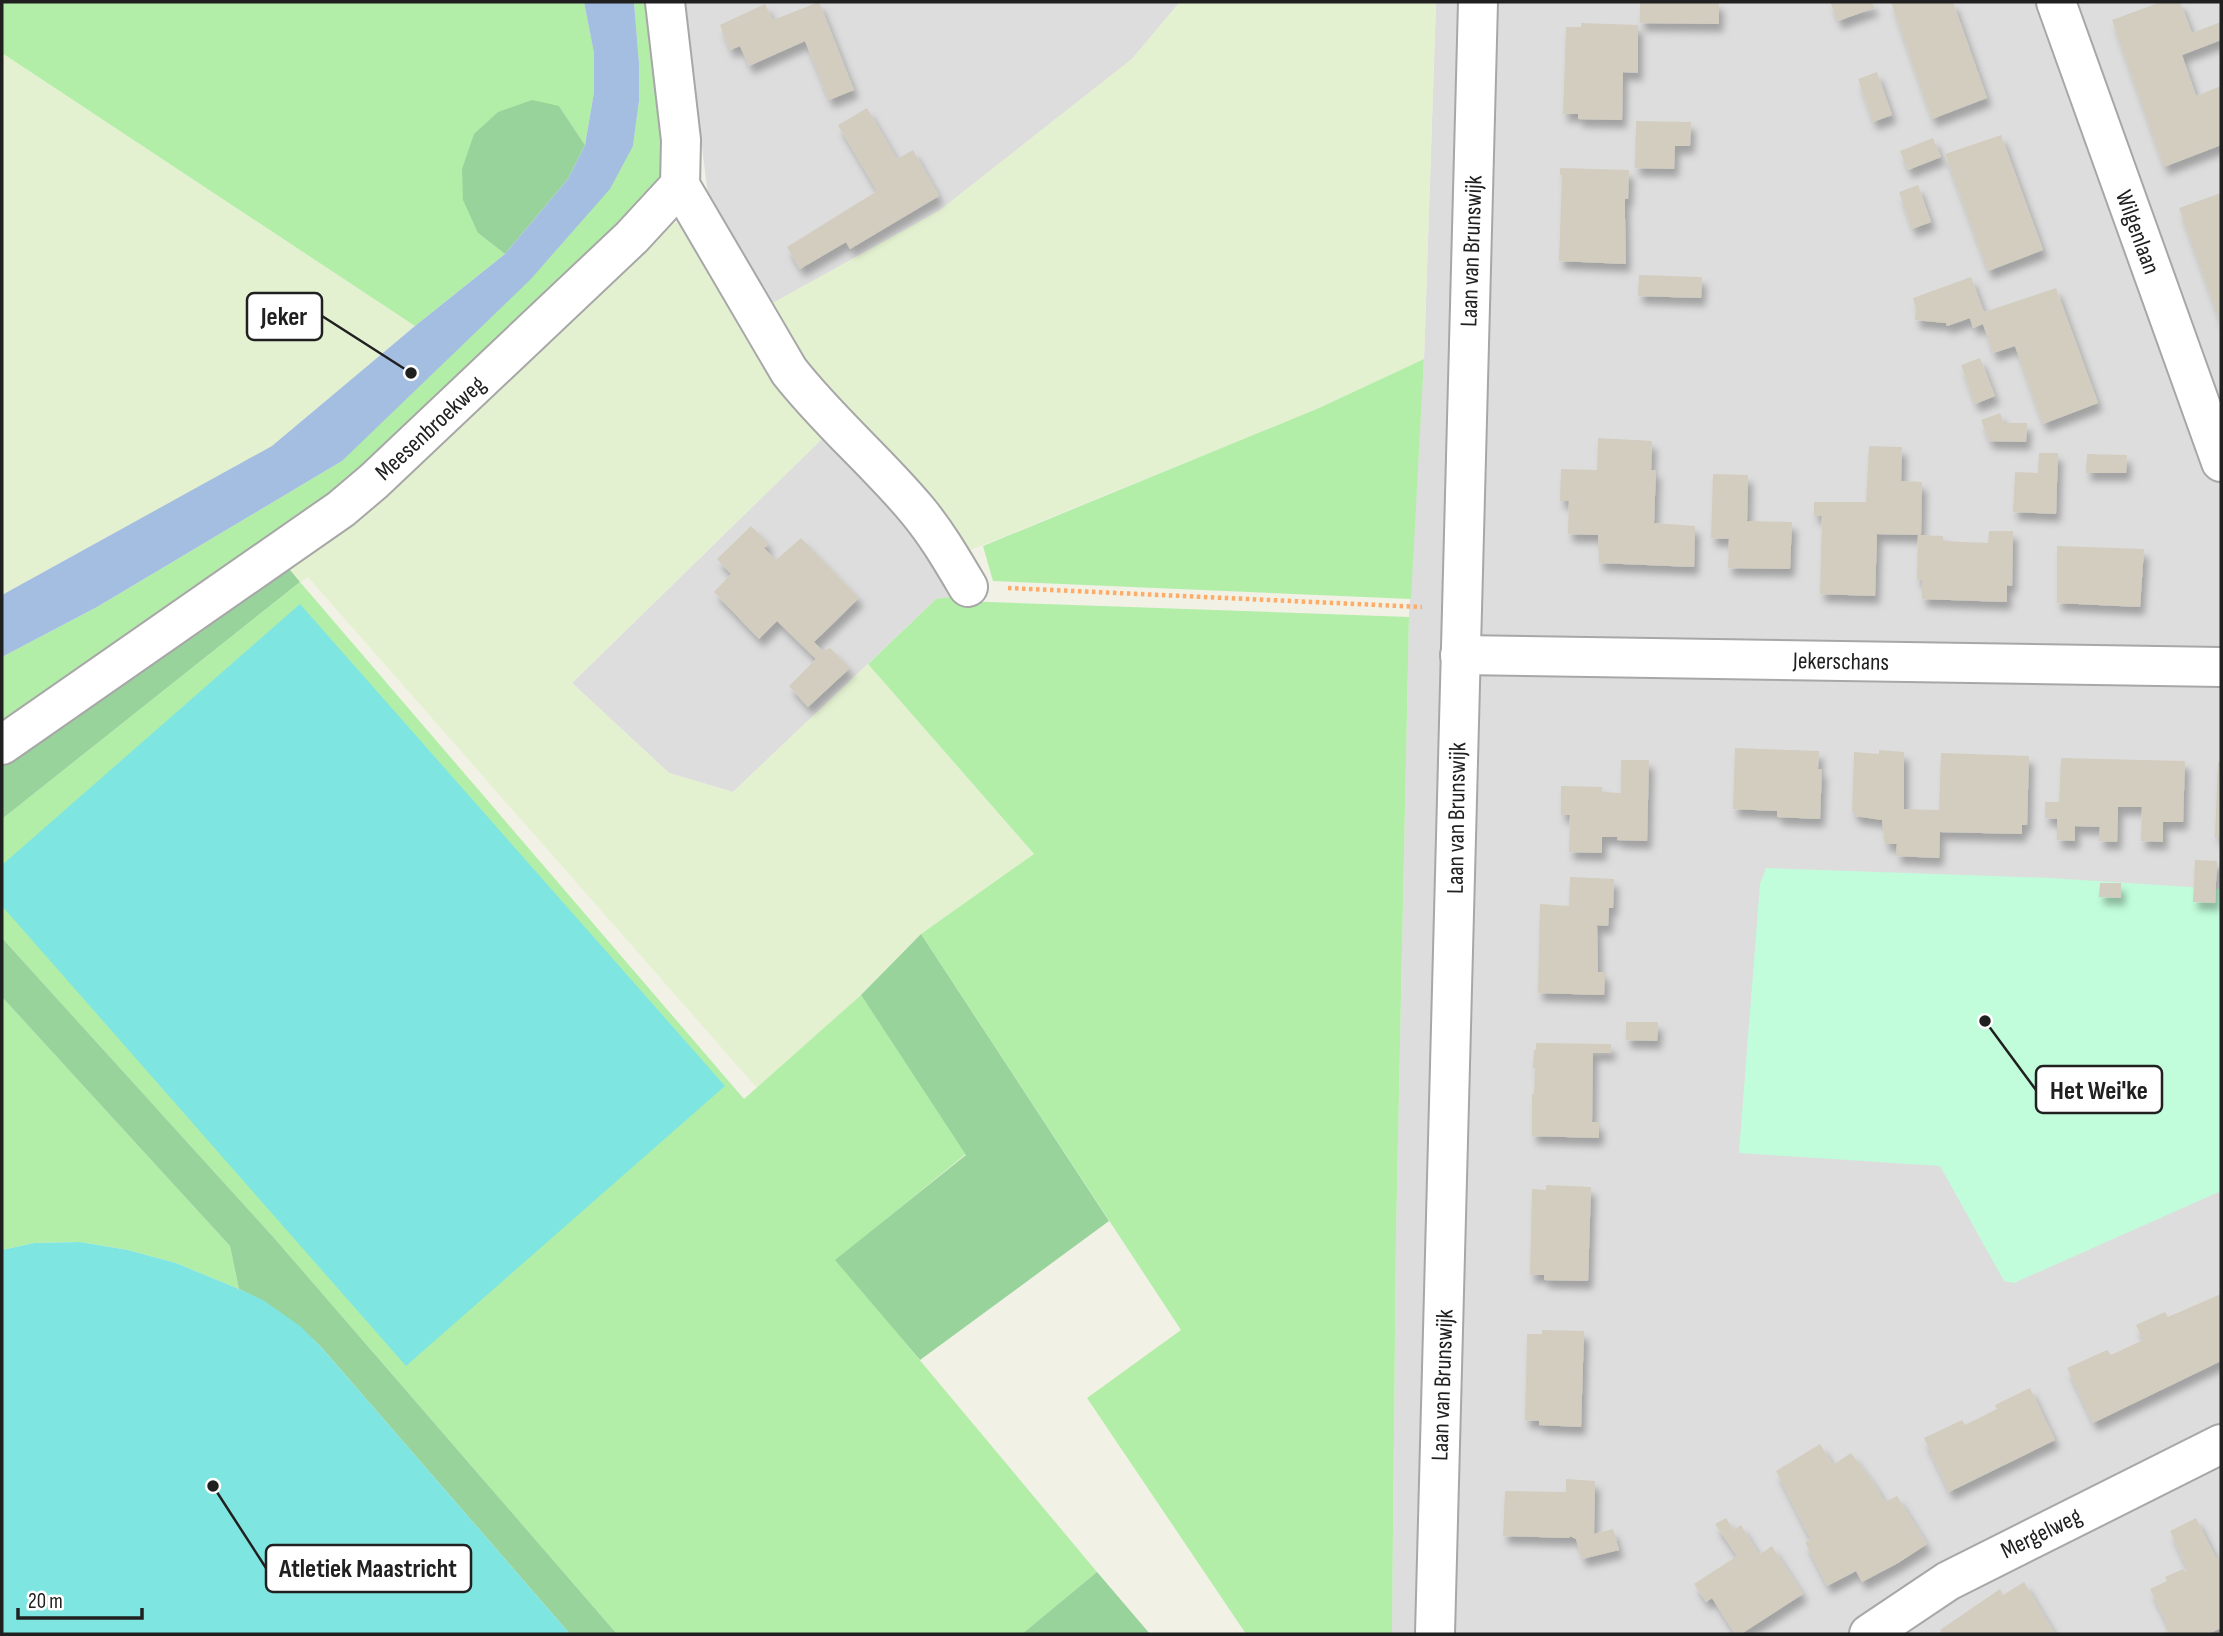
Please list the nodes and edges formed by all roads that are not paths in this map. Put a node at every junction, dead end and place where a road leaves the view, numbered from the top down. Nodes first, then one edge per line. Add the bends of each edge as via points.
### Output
1 (666, 2) edge
2 (1478, 2) edge
3 (2056, 2) edge
4 (680, 186) junction
5 (2221, 462) edge
6 (968, 586) road end
7 (1460, 655) junction
8 (2221, 667) edge
9 (2, 745) edge
10 (2221, 1444) edge
11 (1434, 1634) edge
12 (1869, 1634) edge

1 - 4 street via 681,140
2 - 7 street, Laan van Brunswijk
3 - 5 street, Wilgenlaan
4 - 6 street via 789,371 916,509
4 - 9 street, Meesenbroekweg via 632,237 350,502
7 - 8 street, Jekerschans
7 - 11 street, Laan van Brunswijk
10 - 12 street, Mergelweg via 1948,1581

